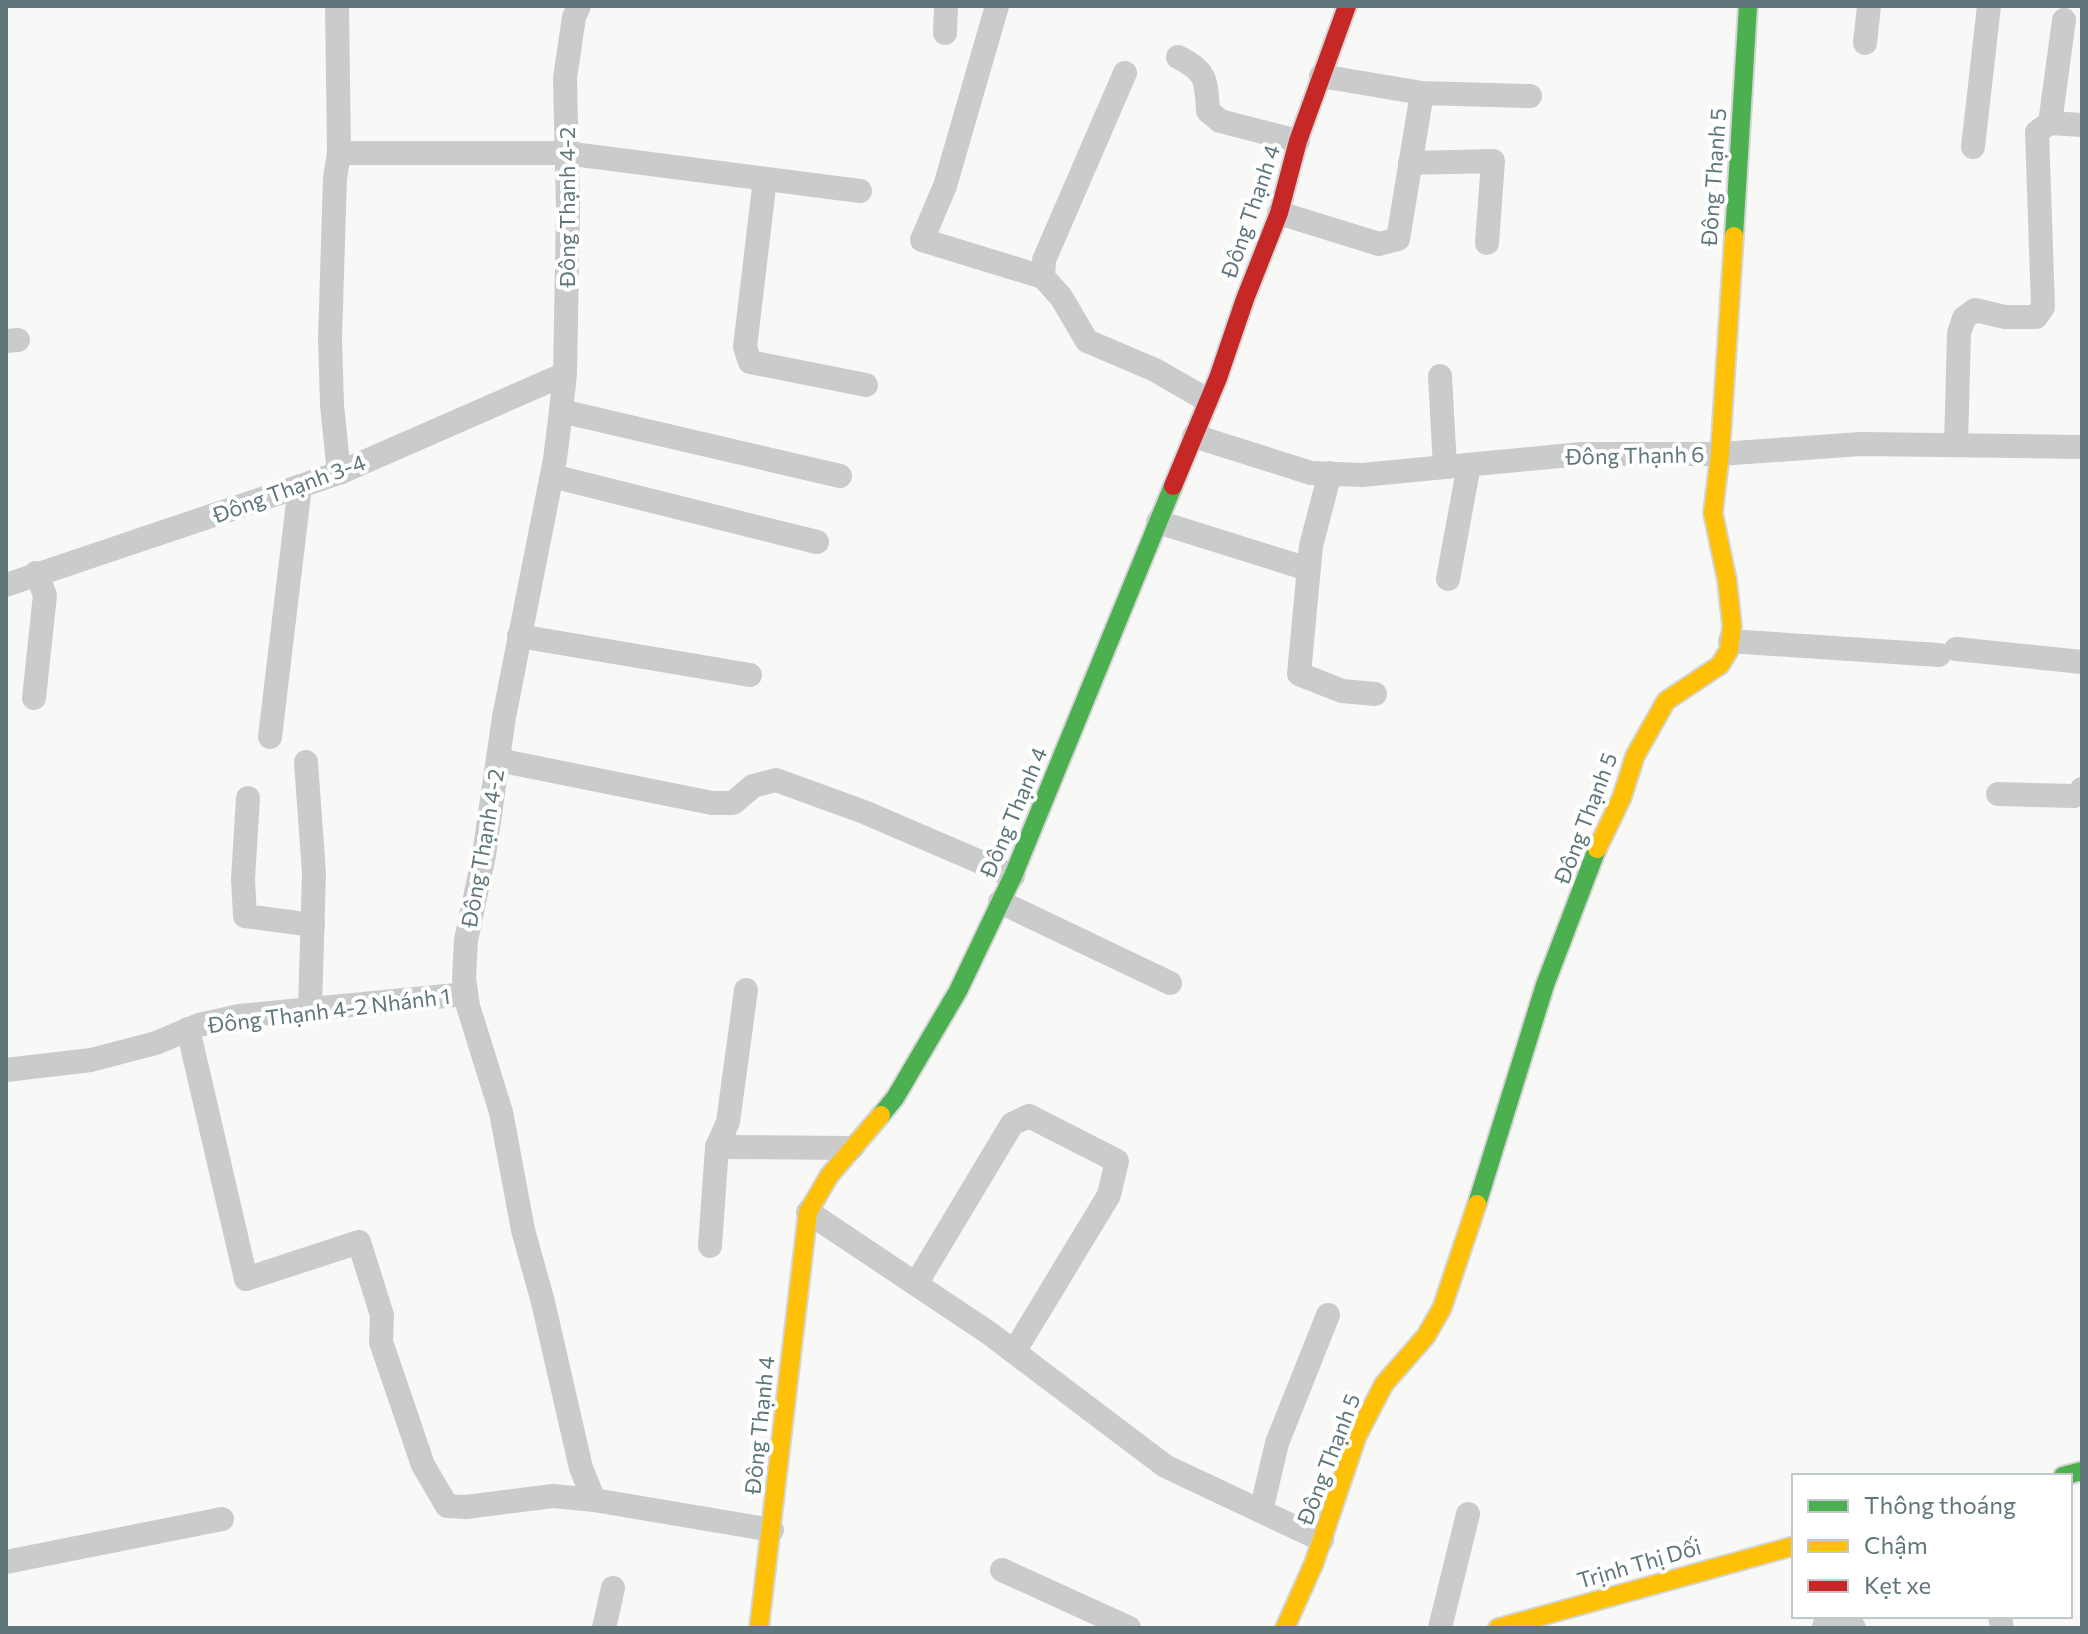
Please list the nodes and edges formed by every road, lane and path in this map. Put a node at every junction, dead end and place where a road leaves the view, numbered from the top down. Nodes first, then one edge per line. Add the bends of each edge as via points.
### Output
1 (337, 6) edge
2 (579, 6) edge
3 (946, 6) edge
4 (997, 6) edge
5 (1347, 6) edge
6 (1748, 6) edge
7 (1869, 6) edge
8 (1989, 6) edge
9 (2064, 20) dead end
10 (945, 33) dead end
11 (1865, 43) dead end
12 (1178, 57) dead end
13 (1125, 73) dead end
14 (1321, 76) junction
15 (1422, 93) junction
16 (1530, 96) dead end
17 (2050, 123) junction
18 (2082, 125) edge
19 (1298, 141) junction
20 (1973, 147) dead end
21 (339, 153) junction
22 (565, 153) junction
23 (1410, 163) junction
24 (765, 179) junction
25 (860, 191) dead end
26 (1279, 213) junction
27 (1487, 243) dead end
28 (1043, 277) junction
29 (565, 374) junction
30 (1440, 376) dead end
31 (866, 385) dead end
32 (1207, 400) junction
33 (561, 411) junction
34 (1194, 436) junction
35 (1956, 445) junction
36 (2082, 447) edge
37 (1720, 454) junction
38 (1457, 466) junction
39 (339, 473) junction
40 (1330, 473) junction
41 (552, 476) junction
42 (840, 476) dead end
43 (300, 486) junction
44 (1158, 522) junction
45 (817, 542) dead end
46 (1308, 569) junction
47 (36, 573) junction
48 (1448, 579) dead end
49 (6, 585) edge
50 (519, 636) junction
51 (1730, 641) junction
52 (2082, 662) edge
53 (750, 675) dead end
54 (1375, 694) dead end
55 (34, 698) dead end
56 (270, 737) dead end
57 (498, 760) junction
58 (306, 762) dead end
59 (2082, 789) edge
60 (1998, 794) dead end
61 (248, 798) dead end
62 (1013, 876) junction
63 (1000, 902) junction
64 (313, 925) junction
65 (1170, 983) dead end
66 (746, 990) dead end
67 (466, 994) junction
68 (310, 1009) junction
69 (188, 1029) junction
70 (6, 1070) edge
71 (717, 1147) junction
72 (852, 1148) junction
73 (808, 1212) junction
74 (710, 1246) dead end
75 (916, 1284) junction
76 (1328, 1315) dead end
77 (1014, 1352) junction
78 (594, 1500) junction
79 (1261, 1511) junction
80 (1468, 1514) dead end
81 (222, 1519) dead end
82 (772, 1530) junction
83 (1322, 1540) junction
84 (1792, 1547) edge
85 (6, 1562) edge
86 (1002, 1570) dead end
87 (613, 1588) dead end
88 (604, 1628) edge
89 (759, 1628) edge
90 (1129, 1628) edge
91 (1285, 1628) edge
92 (1440, 1628) edge
93 (1498, 1628) edge

1 - 21 street
2 - 22 street, Đông Thạnh 4-2 via 565,78
3 - 10 street
4 - 28 street via 945,186 922,240
5 - 14 street, Đông Thạnh 4
6 - 37 street, Đông Thạnh 5
7 - 11 street
8 - 20 street
9 - 17 street
12 - 19 street via 1198,67 1207,85 1208,111 1220,121
13 - 28 street via 1044,260
14 - 15 street
14 - 19 street, Đông Thạnh 4
15 - 16 street
15 - 23 street
17 - 18 street
17 - 35 street via 2037,132 2043,307 2036,317 1975,310 1964,318 1959,333
19 - 26 street, Đông Thạnh 4
21 - 22 street
21 - 39 street via 330,339
22 - 24 street
22 - 29 street, Đông Thạnh 4-2
23 - 26 street via 1398,239 1379,244
23 - 27 street via 1493,161
24 - 25 street
24 - 31 street via 745,347 750,362
26 - 32 street, Đông Thạnh 4
28 - 32 street via 1087,341
29 - 33 street, Đông Thạnh 4-2
29 - 39 street, Đông Thạnh 3-4
30 - 38 street
32 - 34 street, Đông Thạnh 4
33 - 41 street, Đông Thạnh 4-2
33 - 42 street
34 - 40 street, Đông Thạnh 6 via 1311,473
34 - 44 street, Đông Thạnh 4
35 - 36 street, Đông Thạnh 6
35 - 37 street, Đông Thạnh 6 via 1861,444
37 - 38 street, Đông Thạnh 6 via 1581,454
37 - 51 street, Đông Thạnh 5 via 1713,513 1727,580
38 - 40 street, Đông Thạnh 6
38 - 48 street
39 - 43 street, Đông Thạnh 3-4
40 - 46 street
41 - 45 street
41 - 50 street, Đông Thạnh 4-2
43 - 47 street, Đông Thạnh 3-4
43 - 56 street
44 - 46 street
44 - 62 street, Đông Thạnh 4
46 - 54 street via 1299,674 1342,691
47 - 49 street, Đông Thạnh 3-4
47 - 55 street via 45,595
50 - 53 street
50 - 57 street, Đông Thạnh 4-2
51 - 52 street
51 - 83 street, Đông Thạnh 5 via 1720,665 1666,701 1635,756 1545,985 1442,1308 1368,1413
57 - 62 street via 712,803 733,803 753,786 776,780
57 - 67 street, Đông Thạnh 4-2 via 466,940
58 - 64 street
59 - 60 street via 2074,796
61 - 64 street via 245,916
62 - 63 street, Đông Thạnh 4
63 - 65 street
63 - 72 street, Đông Thạnh 4 via 958,991 895,1098
64 - 68 street
66 - 71 street via 728,1122
67 - 68 street, Đông Thạnh 4-2 Nhánh 1
67 - 78 street, Đông Thạnh 4-2 via 501,1112 523,1230 581,1468
68 - 69 street, Đông Thạnh 4-2 Nhánh 1 via 239,1016
69 - 70 street, Đông Thạnh 4-2 Nhánh 1 via 91,1060
69 - 78 street via 246,1279 359,1242 382,1315 381,1342 423,1465 447,1506 553,1496
71 - 72 street
71 - 74 street
72 - 73 street, Đông Thạnh 4
73 - 75 street
73 - 82 street, Đông Thạnh 4
75 - 77 street
75 - 77 street via 1012,1124 1029,1116 1117,1161 1109,1195
76 - 79 street via 1277,1443
77 - 79 street via 1165,1466
78 - 82 street
79 - 83 street
80 - 92 street
81 - 85 street
82 - 89 street, Đông Thạnh 4
83 - 91 street, Đông Thạnh 5
84 - 93 street, Trịnh Thị Dối
86 - 90 street
87 - 88 street

